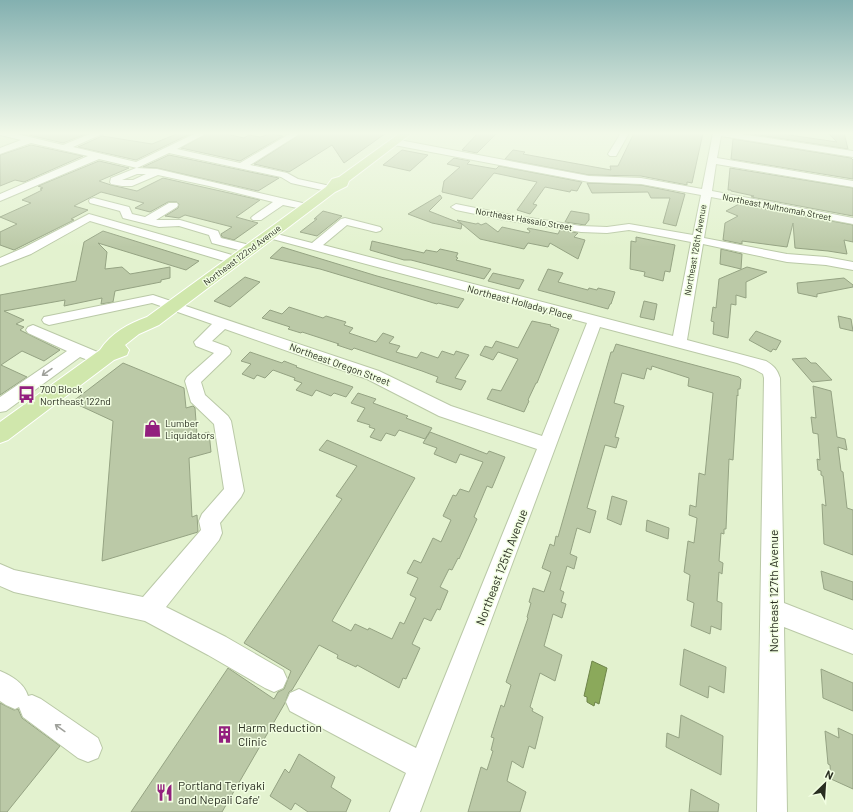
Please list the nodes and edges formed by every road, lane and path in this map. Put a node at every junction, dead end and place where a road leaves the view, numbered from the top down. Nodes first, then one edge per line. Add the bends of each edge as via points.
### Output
1 (63, 171) edge
2 (264, 171) edge
3 (355, 171) edge
4 (546, 171) edge
5 (710, 171) edge
6 (776, 171) edge
7 (157, 172) dead end
8 (853, 184) edge
9 (331, 189) junction
10 (706, 193) junction
11 (0, 198) edge
12 (94, 201) dead end
13 (281, 201) junction
14 (174, 205) dead end
15 (307, 207) junction
16 (456, 207) dead end
17 (257, 218) dead end
18 (146, 221) junction
19 (853, 221) edge
20 (376, 229) dead end
21 (593, 230) junction
22 (269, 235) junction
23 (697, 240) junction
24 (599, 242) dead end
25 (314, 247) junction
26 (250, 249) junction
27 (235, 260) junction
28 (0, 262) edge
29 (853, 266) edge
30 (173, 306) junction
31 (49, 320) dead end
32 (595, 322) junction
33 (223, 323) junction
34 (33, 330) dead end
35 (678, 343) junction
36 (79, 350) junction
37 (104, 358) junction
38 (770, 371) joint
39 (0, 406) edge
40 (0, 409) edge
41 (20, 419) junction
42 (0, 434) edge
43 (548, 445) junction
44 (0, 575) edge
45 (148, 610) junction
46 (773, 612) junction
47 (853, 642) edge
48 (274, 679) dead end
49 (16, 696) edge
50 (299, 702) dead end
51 (88, 748) dead end
52 (422, 767) junction
53 (405, 812) edge
54 (772, 812) edge

1 - 11 street
2 - 9 street
3 - 9 main road, Northeast 122nd Avenue via 343,180 343,184
4 - 10 street, Northeast Multnomah Street via 589,179 641,181
5 - 10 street, Northeast 126th Avenue
6 - 8 street
7 - 13 street
9 - 15 main road, Northeast 122nd Avenue
10 - 19 street, Northeast Multnomah Street
10 - 23 street, Northeast 126th Avenue
12 - 18 street via 125,209 127,216
13 - 15 street
13 - 17 street
14 - 18 street
15 - 22 main road, Northeast 122nd Avenue
16 - 21 street, Northeast Hassalo Street
18 - 26 street via 180,224 214,234 216,240
20 - 25 street via 345,221
21 - 23 street, Northeast Hassalo Street via 639,228
21 - 24 street
22 - 25 street, Northeast Holladay Place
22 - 26 main road, Northeast 122nd Avenue
23 - 29 street, Northeast Hassalo Street via 789,263 826,261
23 - 35 street, Northeast 126th Avenue
25 - 32 street, Northeast Holladay Place
26 - 27 main road, Northeast 122nd Avenue
27 - 28 street via 89,217
27 - 30 main road, Northeast 122nd Avenue
30 - 31 street, Northeast Oregon Street via 153,299
30 - 33 street, Northeast Oregon Street
30 - 37 main road, Northeast 122nd Avenue via 153,321 149,330
32 - 35 street, Northeast Holladay Place
32 - 43 street, Northeast 125th Avenue
33 - 43 street, Northeast Oregon Street via 374,375 445,411
33 - 45 street via 201,342 223,351 222,354 193,381 198,398 222,421 234,491 209,521 212,532
34 - 36 street
35 - 38 street, Northeast Holladay Place via 753,363
36 - 37 street
36 -> 39 street
37 - 41 main road, Northeast 122nd Avenue
38 - 46 street, Northeast 127th Avenue
40 - 41 street
41 - 42 main road, Northeast 122nd Avenue
43 - 52 street, Northeast 125th Avenue
44 - 45 street via 14,581
45 - 48 street
46 - 47 street
46 - 54 street, Northeast 127th Avenue
51 -> 49 street
50 - 52 street
52 - 53 street, Northeast 125th Avenue

